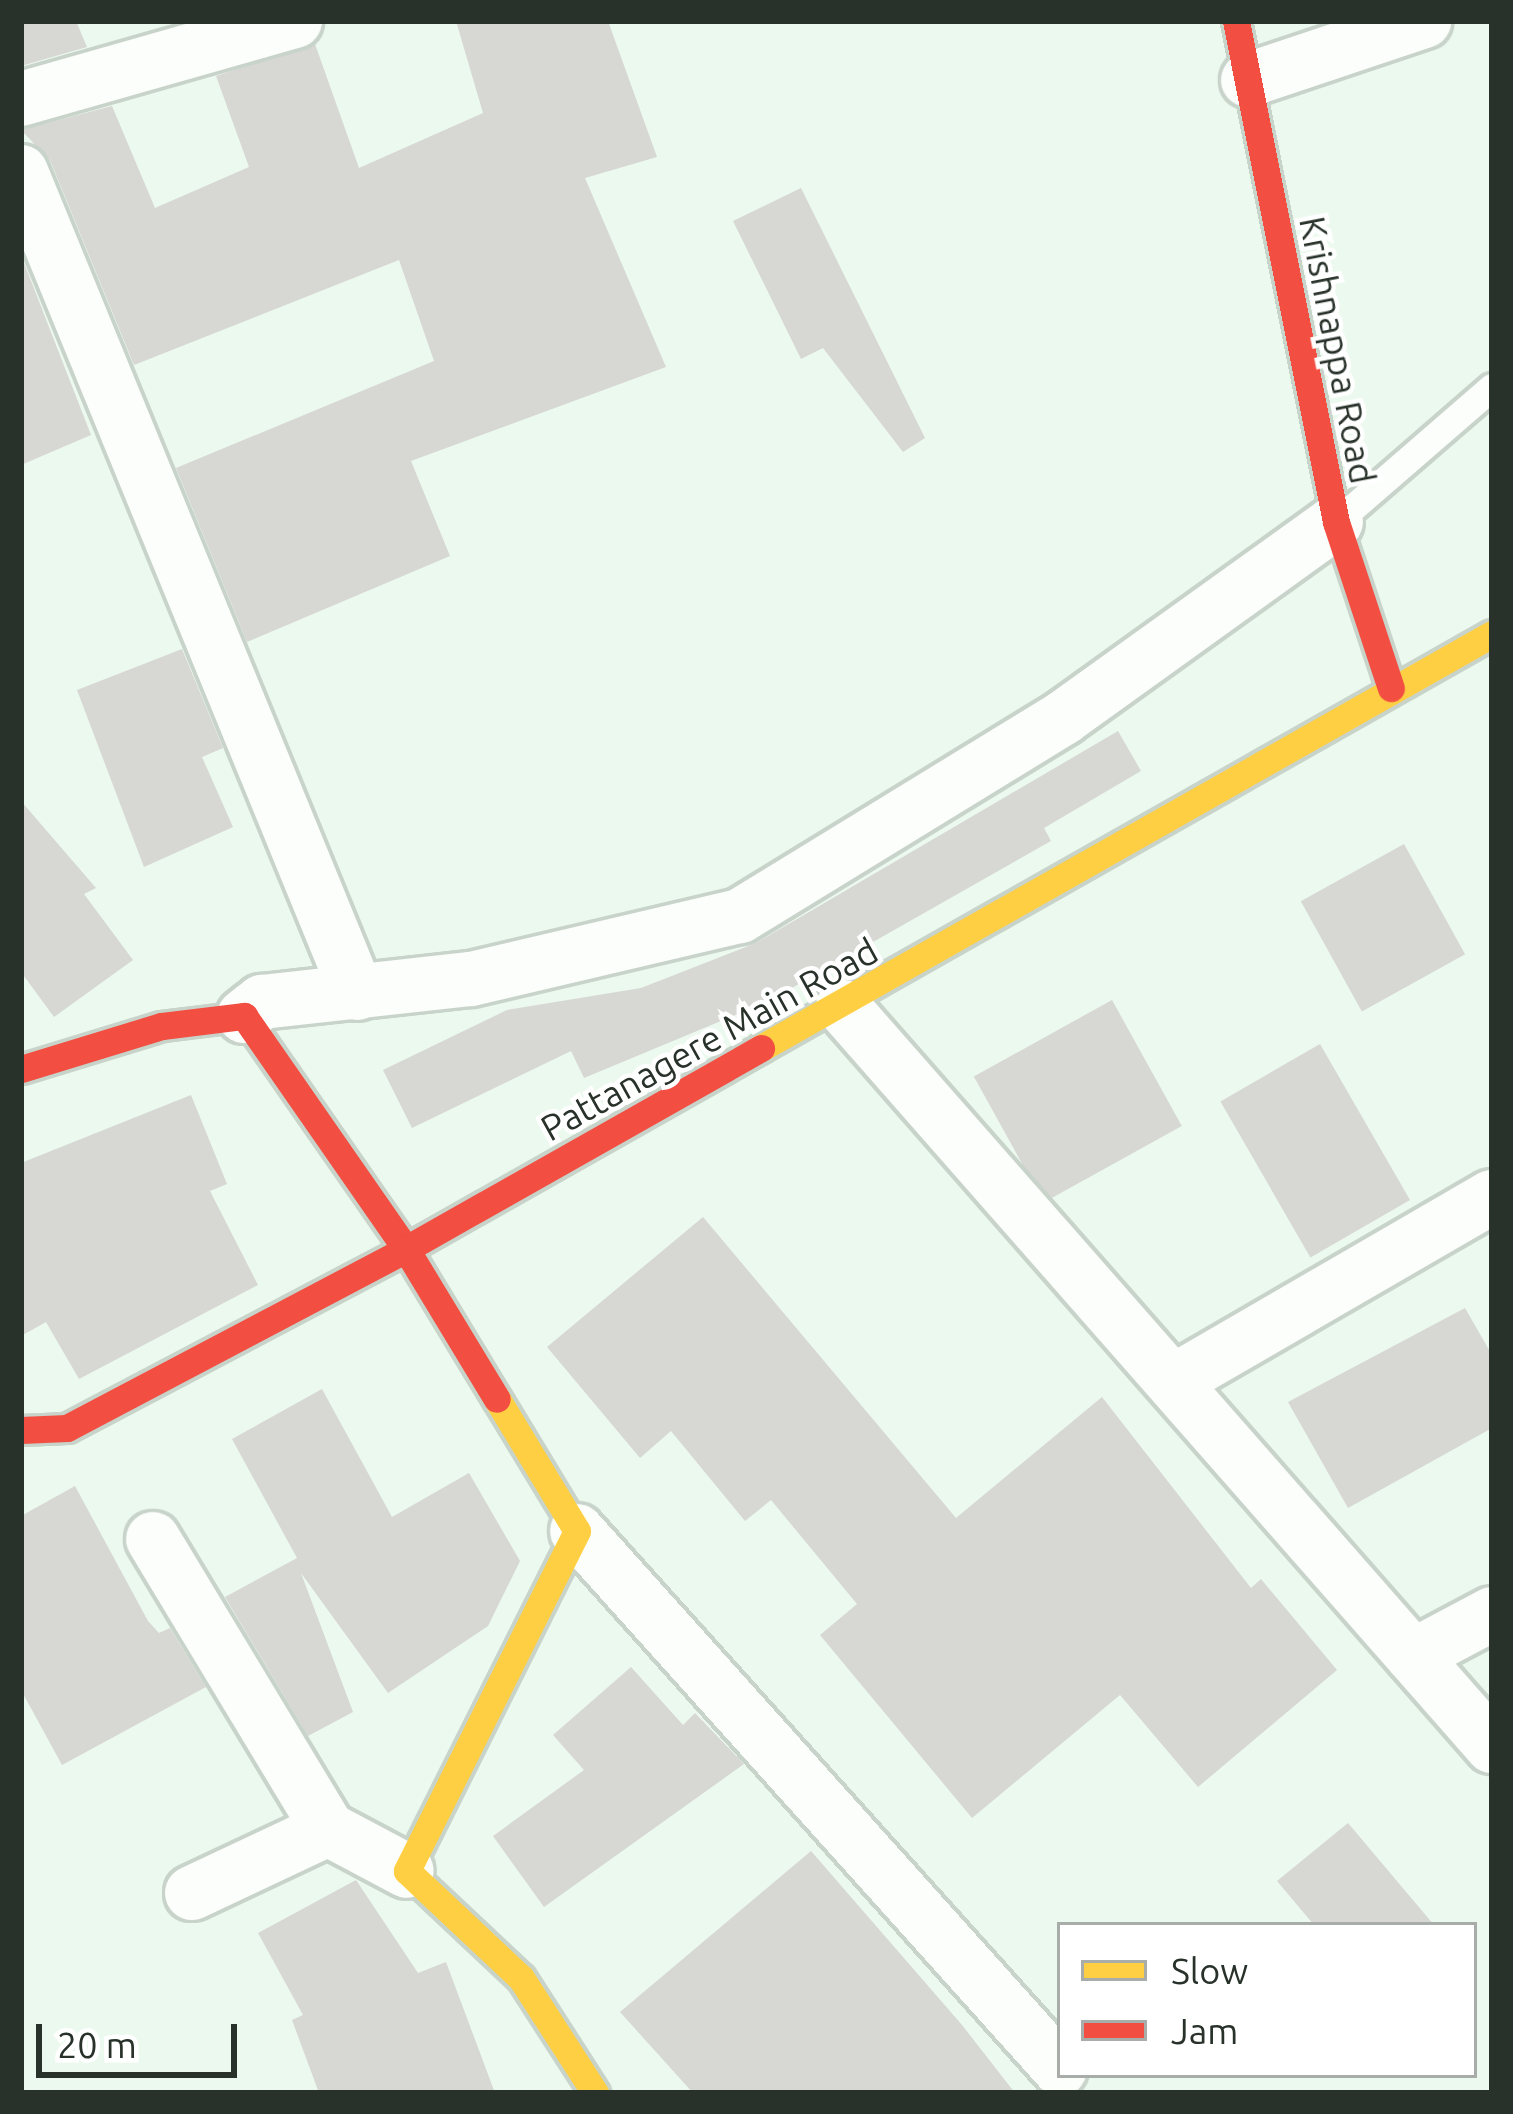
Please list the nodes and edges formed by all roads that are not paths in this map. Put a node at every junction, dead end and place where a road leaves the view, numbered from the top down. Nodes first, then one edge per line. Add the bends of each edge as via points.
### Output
1 (295, 21) edge
2 (1236, 21) edge
3 (1424, 21) edge
4 (1248, 80) junction
5 (21, 99) edge
6 (21, 172) edge
7 (1492, 387) edge
8 (1336, 523) junction
9 (1492, 634) edge
10 (1391, 688) junction
11 (357, 993) junction
12 (843, 1007) junction
13 (244, 1016) junction
14 (21, 1069) edge
15 (1492, 1196) edge
16 (406, 1249) junction
17 (1176, 1380) junction
18 (21, 1430) edge
19 (577, 1531) junction
20 (153, 1539) dead end
21 (1492, 1614) edge
22 (1413, 1655) junction
23 (1492, 1746) edge
24 (328, 1829) junction
25 (407, 1870) junction
26 (192, 1893) dead end
27 (1057, 2065) edge
28 (595, 2093) edge

1 - 5 street
2 - 4 street, Krishnappa Road
3 - 4 street
4 - 8 street, Krishnappa Road
6 - 11 street
7 - 8 lane
8 - 10 street, Krishnappa Road
8 - 11 street via 1063,718 740,916 471,980
9 - 10 street, Pattanagere Main Road
10 - 12 street, Pattanagere Main Road
11 - 13 street via 262,1002
12 - 16 street, Pattanagere Main Road
12 - 17 street
13 - 14 street via 163,1026
13 - 16 street
15 - 17 street
16 - 18 street, Pattanagere Main Road via 67,1428
16 - 19 street
17 - 22 street
19 - 25 street
19 - 27 street
20 - 24 street
21 - 22 street
22 - 23 street
24 - 25 street
24 - 26 street
25 - 28 street via 521,1978 585,2062

